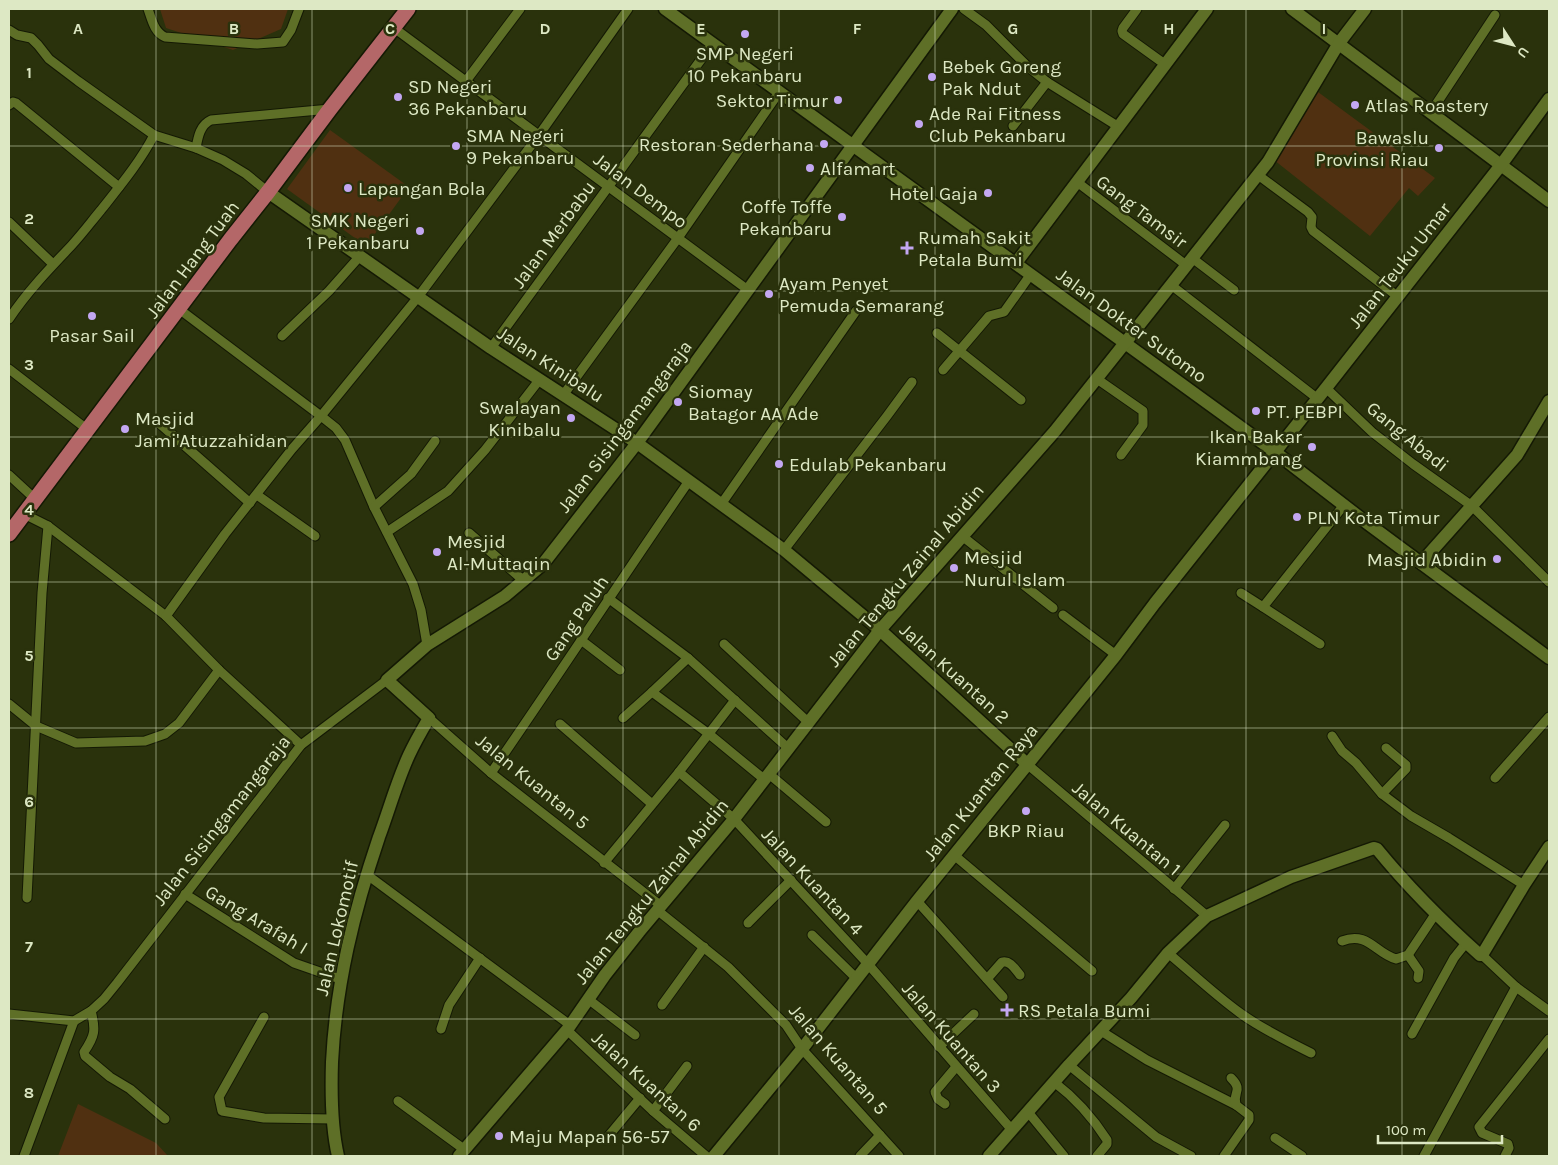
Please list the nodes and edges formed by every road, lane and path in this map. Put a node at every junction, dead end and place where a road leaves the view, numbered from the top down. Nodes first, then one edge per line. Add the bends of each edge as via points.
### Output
1 (148, 9) edge
2 (299, 9) edge
3 (408, 9) edge
4 (520, 9) edge
5 (628, 9) edge
6 (665, 9) edge
7 (952, 9) edge
8 (964, 9) edge
9 (1137, 9) edge
10 (1207, 9) edge
11 (1292, 9) edge
12 (1366, 9) edge
13 (1495, 15) dead end
14 (394, 28) junction
15 (9, 30) edge
16 (713, 43) junction
17 (1339, 43) junction
18 (1166, 65) junction
19 (466, 81) junction
20 (1047, 82) junction
21 (780, 91) junction
22 (1549, 99) edge
23 (9, 105) edge
24 (330, 109) junction
25 (1431, 112) junction
26 (1013, 126) dead end
27 (1119, 126) junction
28 (154, 134) junction
29 (539, 135) junction
30 (854, 144) junction
31 (196, 148) junction
32 (1501, 165) junction
33 (1258, 175) junction
34 (1078, 182) junction
35 (608, 186) junction
36 (120, 187) junction
37 (268, 192) junction
38 (1549, 201) edge
39 (9, 222) edge
40 (678, 238) junction
41 (360, 256) junction
42 (1016, 262) junction
43 (1189, 262) junction
44 (53, 264) junction
45 (1031, 274) junction
46 (1171, 285) junction
47 (748, 290) junction
48 (1234, 290) dead end
49 (1397, 296) junction
50 (418, 297) junction
51 (179, 309) junction
52 (856, 312) dead end
53 (9, 319) edge
54 (937, 333) dead end
55 (282, 336) dead end
56 (1125, 344) junction
57 (491, 348) junction
58 (959, 351) junction
59 (9, 369) edge
60 (943, 370) dead end
61 (540, 379) junction
62 (1097, 379) junction
63 (912, 382) dead end
64 (1326, 388) junction
65 (564, 394) junction
66 (1318, 399) junction
67 (1021, 400) dead end
68 (1549, 401) edge
69 (321, 416) junction
70 (159, 423) dead end
71 (88, 430) junction
72 (434, 441) dead end
73 (637, 443) junction
74 (1275, 452) junction
75 (1121, 455) dead end
76 (9, 474) edge
77 (689, 481) junction
78 (257, 495) junction
79 (35, 499) junction
80 (250, 503) junction
81 (722, 504) junction
82 (1344, 505) junction
83 (1472, 506) junction
84 (374, 507) junction
85 (24, 514) junction
86 (48, 526) junction
87 (387, 532) junction
88 (469, 533) dead end
89 (9, 534) edge
90 (315, 536) dead end
91 (962, 536) junction
92 (784, 550) junction
93 (1421, 563) junction
94 (524, 581) junction
95 (1549, 582) edge
96 (1241, 592) dead end
97 (608, 598) junction
98 (1263, 607) junction
99 (1053, 608) dead end
100 (1063, 615) dead end
101 (166, 616) junction
102 (880, 630) junction
103 (580, 640) junction
104 (724, 644) dead end
105 (1320, 644) dead end
106 (427, 645) junction
107 (1116, 655) junction
108 (688, 658) junction
109 (1549, 658) edge
110 (219, 670) junction
111 (620, 670) dead end
112 (387, 680) junction
113 (652, 692) junction
114 (735, 700) junction
115 (9, 704) edge
116 (1549, 717) edge
117 (429, 718) junction
118 (623, 718) dead end
119 (808, 722) junction
120 (560, 724) dead end
121 (36, 726) junction
122 (709, 734) junction
123 (1332, 736) dead end
124 (301, 746) junction
125 (788, 748) junction
126 (1386, 748) dead end
127 (1027, 764) junction
128 (679, 772) junction
129 (491, 773) junction
130 (767, 777) junction
131 (1495, 778) dead end
132 (1382, 794) junction
133 (652, 804) junction
134 (734, 819) junction
135 (826, 822) dead end
136 (1225, 825) dead end
137 (1549, 847) edge
138 (954, 855) junction
139 (604, 863) junction
140 (366, 874) junction
141 (791, 880) junction
142 (1524, 885) junction
143 (1174, 889) junction
144 (185, 894) junction
145 (26, 898) dead end
146 (917, 901) junction
147 (658, 908) junction
148 (1436, 913) junction
149 (1207, 916) junction
150 (748, 923) dead end
151 (812, 935) dead end
152 (1342, 941) dead end
153 (1466, 942) junction
154 (704, 947) junction
155 (1168, 953) junction
156 (1408, 955) junction
157 (1482, 955) junction
158 (480, 958) junction
159 (868, 964) junction
160 (1092, 971) dead end
161 (1020, 975) dead end
162 (1418, 978) dead end
163 (987, 979) junction
164 (340, 980) junction
165 (856, 980) junction
166 (1516, 987) junction
167 (1003, 997) dead end
168 (588, 999) junction
169 (662, 1005) dead end
170 (91, 1011) junction
171 (1549, 1012) edge
172 (9, 1014) edge
173 (974, 1014) dead end
174 (264, 1017) dead end
175 (74, 1021) junction
176 (568, 1027) junction
177 (441, 1029) dead end
178 (1101, 1031) junction
179 (1412, 1034) dead end
180 (635, 1035) dead end
181 (1549, 1040) edge
182 (939, 1047) junction
183 (802, 1049) junction
184 (1311, 1053) dead end
185 (1069, 1065) junction
186 (687, 1066) dead end
187 (956, 1067) junction
188 (1231, 1078) dead end
189 (1054, 1082) junction
190 (640, 1098) junction
191 (398, 1101) dead end
192 (945, 1104) dead end
193 (1236, 1105) junction
194 (652, 1111) junction
195 (1028, 1112) junction
196 (165, 1119) dead end
197 (333, 1119) junction
198 (1012, 1130) junction
199 (880, 1135) junction
200 (1275, 1138) dead end
201 (606, 1139) dead end
202 (462, 1153) edge
203 (24, 1156) edge
204 (338, 1156) edge
205 (706, 1156) edge
206 (714, 1156) edge
207 (860, 1156) edge
208 (900, 1156) edge
209 (989, 1156) edge
210 (1064, 1156) edge
211 (1097, 1156) edge
212 (1191, 1156) edge
213 (1224, 1156) edge
214 (1302, 1156) edge
215 (1424, 1156) edge
216 (1505, 1156) edge

1 - 2 street via 156,30 165,37 257,44 283,42
3 - 14 main road, Jalan Hang Tuah
4 - 19 street
5 - 29 street
6 - 16 street, Jalan Dokter Sutomo
7 - 30 street, Jalan Sisingamangaraja
8 - 20 street via 986,25
9 - 18 street via 1123,28 1123,34
10 - 18 street
11 - 17 street
12 - 17 street, Jalan Tengku Zainal Abidin
13 - 25 street
14 - 19 street, Jalan Dempo
14 - 24 main road, Jalan Hang Tuah
15 - 28 street via 31,38 49,59
16 - 21 street, Jalan Dokter Sutomo
16 - 35 street, Jalan Merbabu
17 - 25 street
17 - 33 street, Jalan Tengku Zainal Abidin
18 - 27 street
19 - 29 street, Jalan Dempo
20 - 26 street
20 - 27 street
21 - 30 street, Jalan Dokter Sutomo
21 - 40 street
22 - 32 street, Jalan Teuku Umar
23 - 36 street via 16,103
24 - 31 street via 211,120 202,128
24 - 37 main road, Jalan Hang Tuah
25 - 32 street
27 - 34 street
28 - 31 street
28 - 36 street via 145,154
29 - 35 street, Jalan Dempo
29 - 50 street
30 - 42 street, Jalan Dokter Sutomo
30 - 47 street, Jalan Sisingamangaraja
31 - 37 street via 224,160
32 - 38 street
32 - 49 street, Jalan Teuku Umar
33 - 43 street, Jalan Tengku Zainal Abidin
33 - 49 street via 1308,212 1312,217 1313,231
34 - 42 street
34 - 43 street, Gang Tamsir
35 - 40 street, Jalan Dempo
35 - 57 street, Jalan Merbabu
36 - 44 street
37 - 41 street, Jalan Kinibalu
37 - 51 main road, Jalan Hang Tuah
39 - 44 street
40 - 47 street, Jalan Dempo
40 - 65 street
41 - 50 street, Jalan Kinibalu
41 - 55 street
42 - 45 street, Jalan Dokter Sutomo
43 - 46 street, Jalan Tengku Zainal Abidin
43 - 48 street, Gang Tamsir
44 - 53 street
45 - 56 street, Jalan Dokter Sutomo
45 - 58 street via 1004,312 989,316
46 - 56 street, Jalan Tengku Zainal Abidin
46 - 66 street
47 - 73 street, Jalan Sisingamangaraja
49 - 64 street, Jalan Teuku Umar
50 - 57 street, Jalan Kinibalu
50 - 69 street
51 - 69 street
51 - 71 main road, Jalan Hang Tuah
52 - 81 street
54 - 58 street
56 - 62 street, Jalan Tengku Zainal Abidin
56 - 74 street, Jalan Dokter Sutomo
57 - 61 street, Jalan Kinibalu
58 - 60 street
58 - 67 street
59 - 71 street
61 - 65 street, Jalan Kinibalu
61 - 87 street via 485,450 448,491
62 - 75 street via 1143,411 1143,424
62 - 91 street, Jalan Tengku Zainal Abidin
63 - 92 street
64 - 66 street, Jalan Teuku Umar
64 - 83 street, Gang Abadi via 1372,432
65 - 73 street, Jalan Kinibalu
66 - 74 street, Jalan Teuku Umar
68 - 83 street via 1517,455
69 - 78 street
69 - 84 street via 345,440
70 - 80 street
71 - 79 main road, Jalan Hang Tuah
72 - 84 street via 411,474
73 - 77 street, Jalan Kinibalu
73 - 94 street, Jalan Sisingamangaraja via 543,564
74 - 82 street, Jalan Dokter Sutomo
74 - 107 street, Jalan Kuantan Raya
76 - 79 street
77 - 81 street, Jalan Kinibalu
77 - 97 street, Gang Paluh
78 - 80 street
78 - 90 street
79 - 85 main road, Jalan Hang Tuah
80 - 101 street
81 - 92 street, Jalan Kinibalu
82 - 93 street, Jalan Dokter Sutomo
82 - 98 street
83 - 93 street
83 - 95 street, Gang Abadi
84 - 87 street
85 - 86 street
85 - 89 main road, Jalan Hang Tuah
86 - 101 street
86 - 121 street
87 - 106 street via 413,584
88 - 94 street
91 - 99 street
91 - 102 street, Jalan Tengku Zainal Abidin
92 - 102 street, Jalan Kinibalu
93 - 109 street, Jalan Dokter Sutomo
94 - 106 street, Jalan Sisingamangaraja
96 - 98 street
97 - 103 street, Gang Paluh
97 - 108 street
98 - 105 street
100 - 107 street
101 - 110 street
102 - 119 street, Jalan Tengku Zainal Abidin
102 - 127 street, Jalan Kuantan 2
103 - 111 street
103 - 129 street, Gang Paluh
104 - 119 street
106 - 112 street, Jalan Sisingamangaraja
107 - 127 street, Jalan Kuantan Raya
108 - 113 street
108 - 114 street
110 - 121 street via 179,723 164,734 145,741 76,743
110 - 124 street
112 - 117 street, Jalan Kuantan 5
112 - 124 street, Jalan Sisingamangaraja
113 - 118 street
113 - 122 street
114 - 122 street
114 - 125 street
115 - 121 street
116 - 131 street
117 - 129 street, Jalan Kuantan 5
117 - 140 street, Jalan Lokomotif via 409,755
119 - 125 street, Jalan Tengku Zainal Abidin
120 - 133 street
121 - 145 street
122 - 128 street
122 - 130 street
123 - 132 street
124 - 144 street, Jalan Sisingamangaraja
125 - 130 street, Jalan Tengku Zainal Abidin
126 - 132 street via 1406,768
127 - 138 street, Jalan Kuantan Raya
127 - 143 street, Jalan Kuantan 1
128 - 133 street
128 - 134 street, Jalan Kuantan 4
129 - 139 street, Jalan Kuantan 5
130 - 134 street, Jalan Tengku Zainal Abidin
130 - 135 street
132 - 142 street via 1411,816
133 - 139 street
134 - 141 street, Jalan Kuantan 4
134 - 147 street, Jalan Tengku Zainal Abidin
136 - 143 street
137 - 142 street
138 - 146 street, Jalan Kuantan Raya
138 - 160 street
139 - 147 street, Jalan Kuantan 5
140 - 158 street, Jalan Kuantan 6
140 - 164 street, Jalan Lokomotif
141 - 150 street
141 - 159 street, Jalan Kuantan 4
142 - 157 street
143 - 149 street, Jalan Kuantan 1
144 - 164 street, Gang Arafah I via 294,963
144 - 170 street, Jalan Sisingamangaraja via 117,983
146 - 159 street, Jalan Kuantan Raya
146 - 163 street
147 - 154 street, Jalan Kuantan 5
147 - 168 street, Jalan Tengku Zainal Abidin
148 - 149 street via 1374,848 1291,877
148 - 153 street
148 - 156 street
149 - 155 street
151 - 165 street
152 - 156 street via 1358,937 1395,959
153 - 157 street
153 - 179 street
154 - 169 street
154 - 183 street, Jalan Kuantan 5 via 728,966 786,1025
155 - 178 street
155 - 184 street via 1241,1014
156 - 162 street via 1419,971
157 - 166 street
158 - 176 street, Jalan Kuantan 6
158 - 177 street via 449,1005
159 - 165 street, Jalan Kuantan Raya
159 - 182 street, Jalan Kuantan 3
161 - 163 street via 1005,961
163 - 167 street
164 - 197 street, Jalan Lokomotif via 331,1088
165 - 183 street, Jalan Kuantan Raya
166 - 171 street
166 - 215 street
168 - 176 street, Jalan Tengku Zainal Abidin
168 - 180 street
170 - 175 street, Jalan Sisingamangaraja
170 - 196 street via 94,1033 85,1056
172 - 175 street
173 - 182 street
174 - 197 street via 219,1097 222,1111 264,1118
175 - 203 street
176 - 190 street, Jalan Kuantan 6
176 - 202 street, Jalan Tengku Zainal Abidin
178 - 185 street
178 - 193 street via 1147,1060
181 - 216 street via 1479,1126 1482,1133 1506,1142 1509,1148
182 - 187 street, Jalan Kuantan 3
183 - 199 street, Jalan Kuantan 5
183 - 206 street, Jalan Kuantan Raya
185 - 189 street
185 - 212 street via 1156,1137
186 - 194 street
187 - 192 street via 935,1092
187 - 198 street, Jalan Kuantan 3
188 - 193 street via 1237,1083
189 - 195 street
189 - 211 street via 1088,1114 1107,1140
190 - 194 street, Jalan Kuantan 6
190 - 201 street
191 - 202 street
193 - 213 street via 1250,1118
194 - 205 street, Jalan Kuantan 6
195 - 198 street
195 - 210 street
197 - 204 street, Jalan Lokomotif
198 - 209 street
199 - 207 street
199 - 208 street, Jalan Kuantan 5
200 - 214 street

